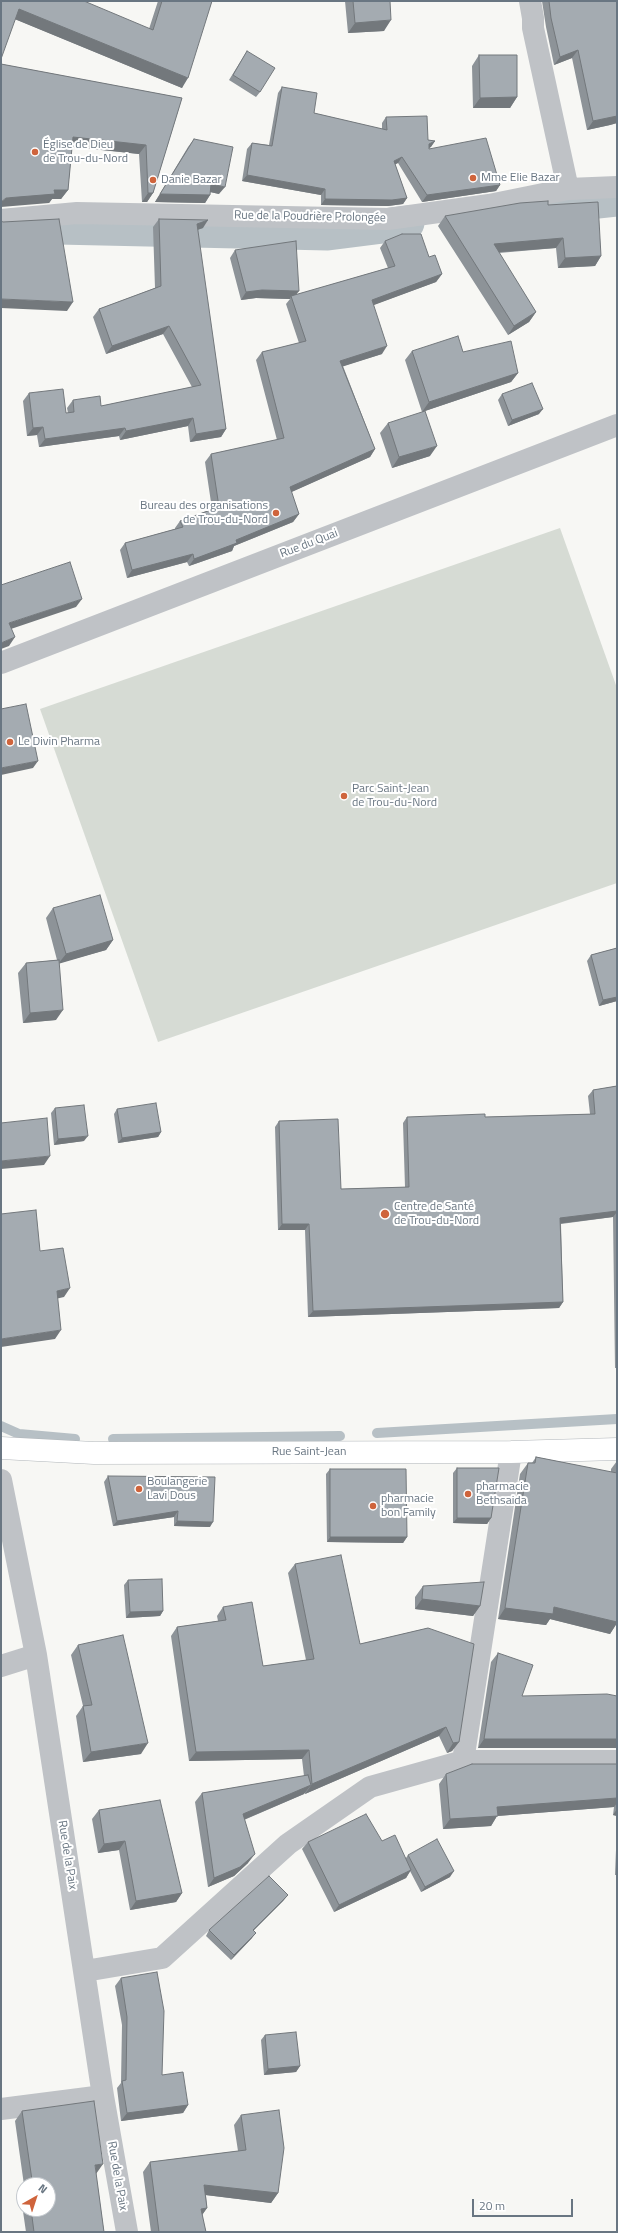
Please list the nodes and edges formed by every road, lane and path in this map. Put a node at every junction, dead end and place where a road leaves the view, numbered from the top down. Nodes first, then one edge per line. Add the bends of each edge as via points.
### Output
1 (530, 1) edge
2 (617, 187) edge
3 (568, 189) junction
4 (1, 220) edge
5 (617, 425) edge
6 (1, 663) edge
7 (1, 1448) edge
8 (617, 1449) edge
9 (511, 1452) junction
10 (1, 1480) edge
11 (36, 1655) junction
12 (1, 1666) edge
13 (463, 1761) junction
14 (617, 1761) edge
15 (85, 1971) junction
16 (102, 2096) junction
17 (1, 2109) edge
18 (127, 2232) edge

1 - 3 street via 534,18 533,28
2 - 3 street, Rue de la Poudrière Prolongée
3 - 4 street, Rue de la Poudrière Prolongée via 489,205 388,219 77,213
5 - 6 street, Rue du Quai
7 - 9 street, Rue Saint-Jean via 94,1453
8 - 9 street, Rue Saint-Jean
9 - 13 street
10 - 11 street, Rue de la Paix
11 - 12 street
11 - 15 street, Rue de la Paix
13 - 14 street
13 - 15 street via 370,1787 288,1844 162,1958
15 - 16 street, Rue de la Paix
16 - 17 street
16 - 18 street, Rue de la Paix

